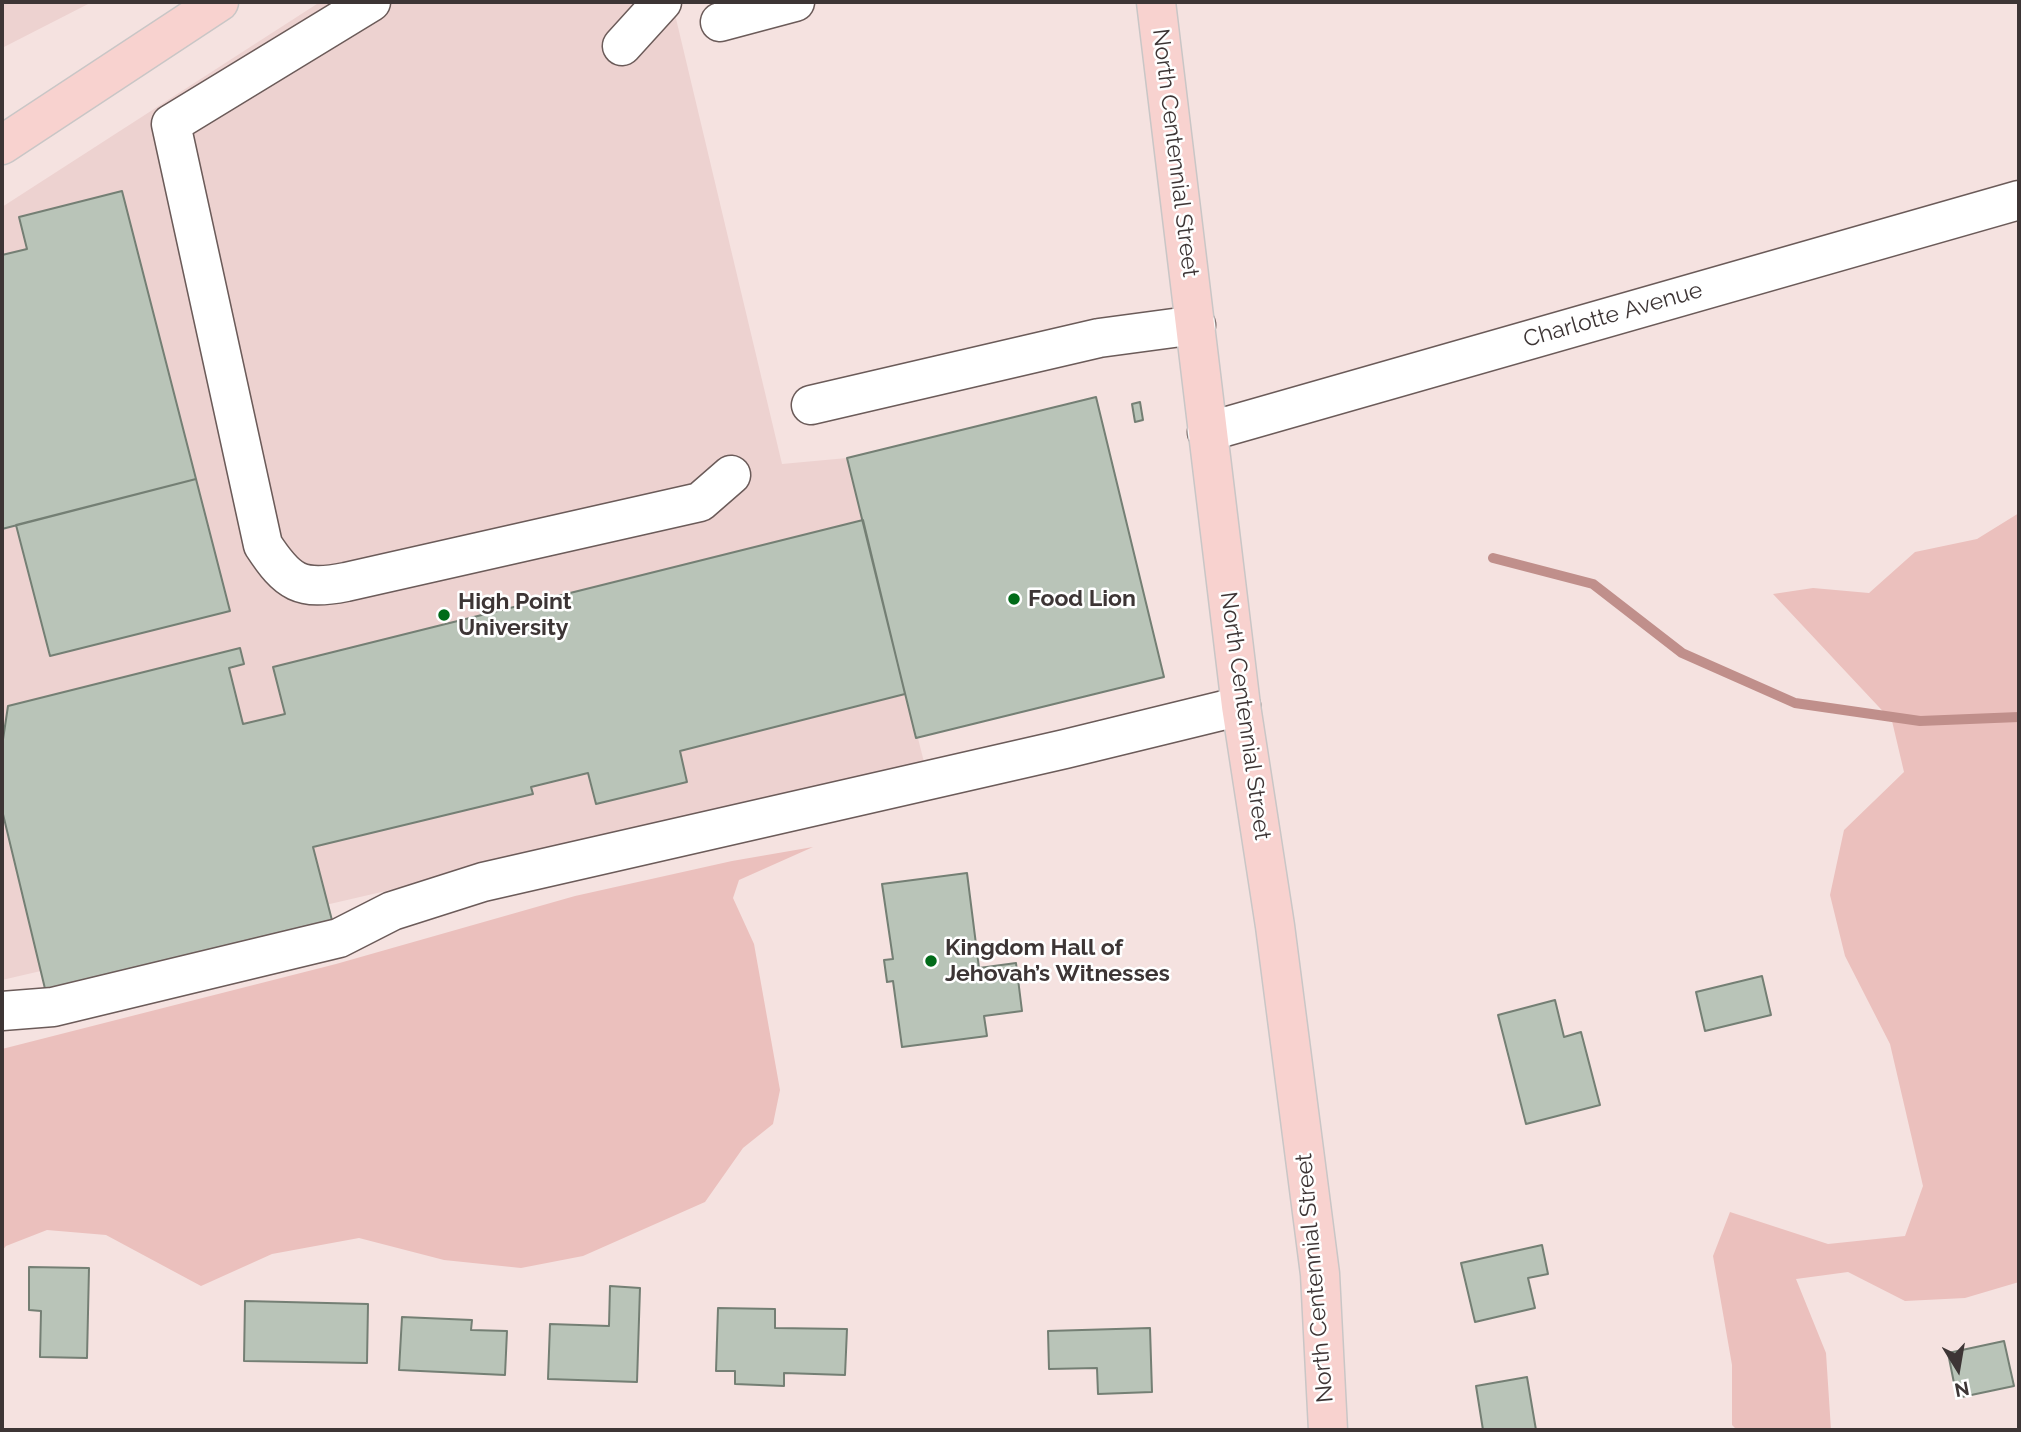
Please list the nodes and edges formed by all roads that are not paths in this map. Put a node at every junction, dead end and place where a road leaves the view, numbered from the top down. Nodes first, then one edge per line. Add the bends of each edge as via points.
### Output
1 (219, 2) edge
2 (371, 2) edge
3 (663, 2) edge
4 (795, 2) edge
5 (1156, 2) edge
6 (720, 22) dead end
7 (622, 46) dead end
8 (2, 145) edge
9 (2019, 200) edge
10 (1196, 326) junction
11 (811, 404) dead end
12 (1208, 432) junction
13 (731, 475) dead end
14 (1241, 706) junction
15 (2, 1011) edge
16 (1328, 1430) edge

1 - 8 main road
2 - 13 street via 171,124 263,545 282,572 296,582 315,586 346,582 700,502
3 - 7 street
4 - 6 street
5 - 10 main road, North Centennial Street
9 - 12 street, Charlotte Avenue
10 - 11 street via 1099,338
10 - 12 main road, North Centennial Street
12 - 14 main road, North Centennial Street
14 - 15 street via 482,882 392,911 339,938 53,1007
14 - 16 main road, North Centennial Street via 1320,1274

